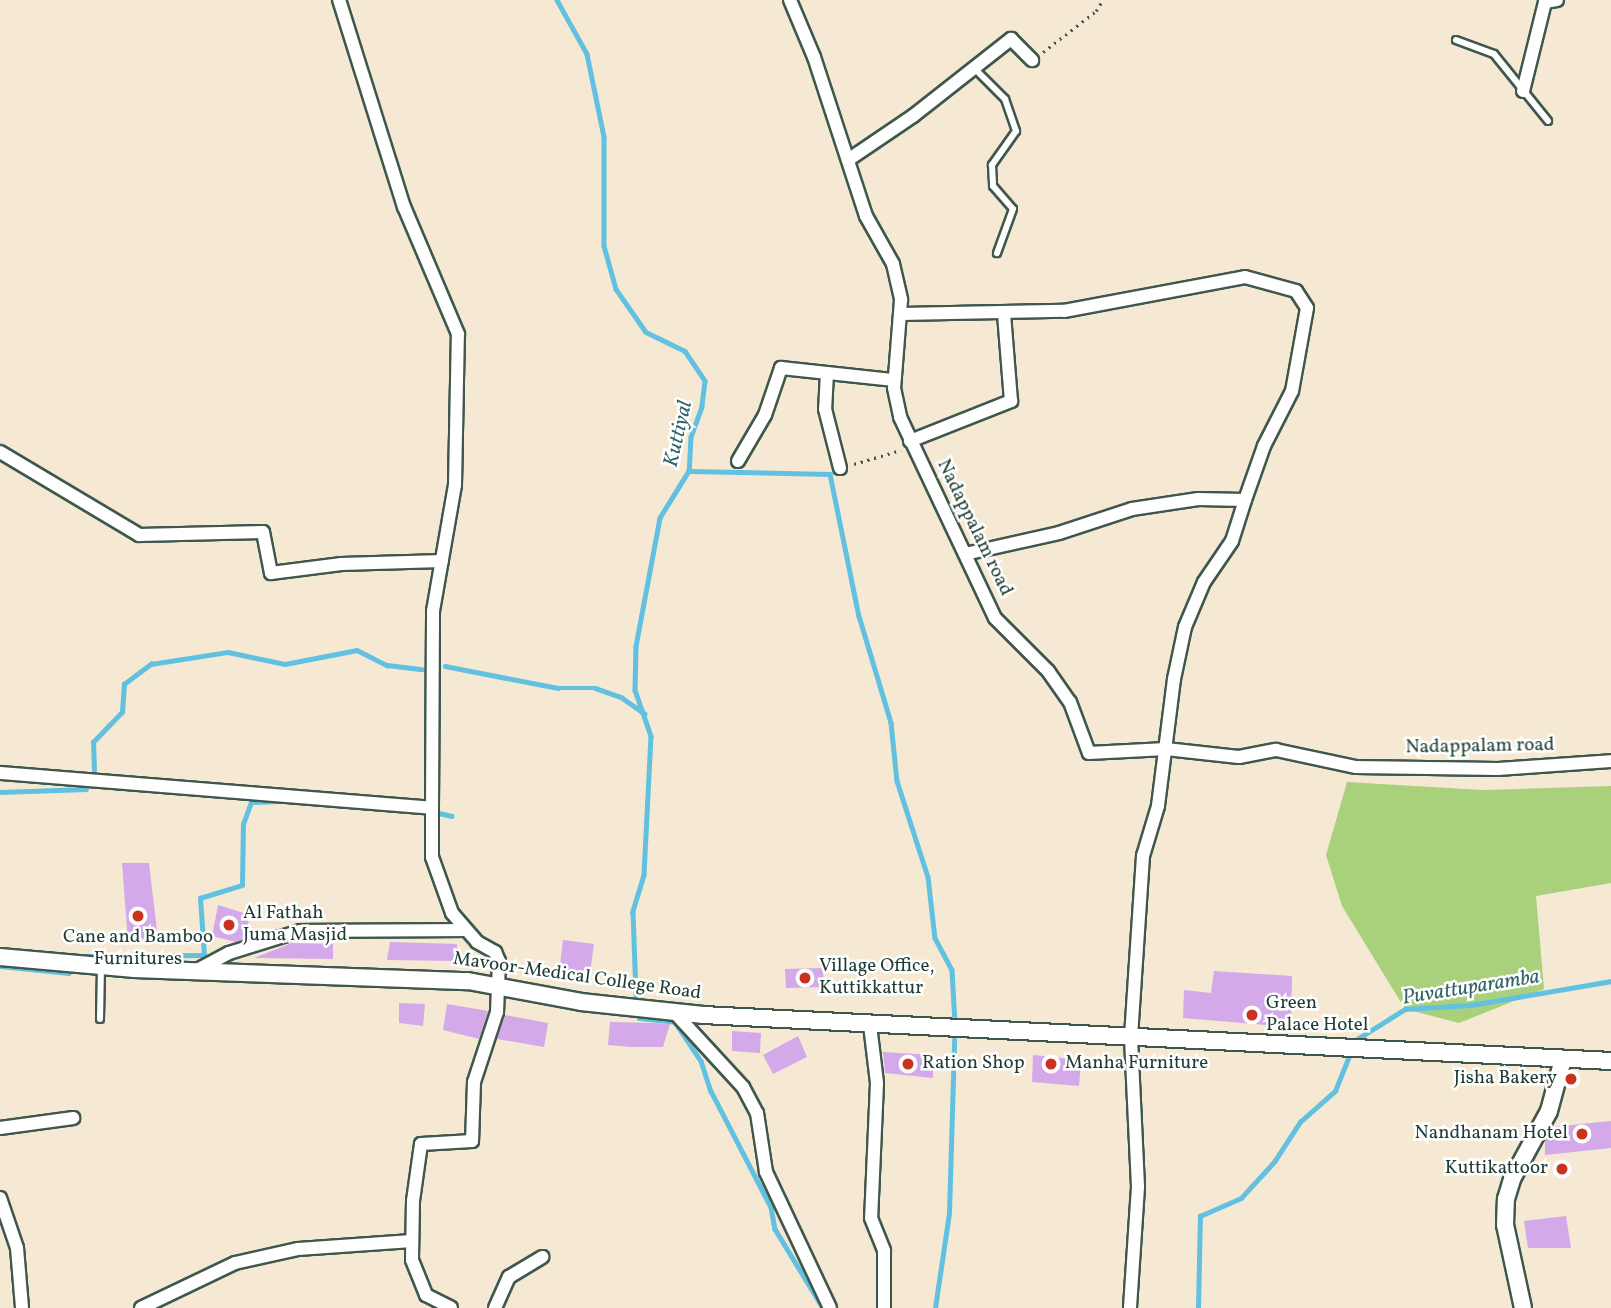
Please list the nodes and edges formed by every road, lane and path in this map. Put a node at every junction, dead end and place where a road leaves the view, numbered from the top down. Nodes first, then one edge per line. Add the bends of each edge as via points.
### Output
1 (339, 0) edge
2 (790, 0) edge
3 (1103, 0) edge
4 (1557, 0) edge
5 (1456, 40) dead end
6 (1032, 60) joint
7 (973, 67) junction
8 (1523, 91) junction
9 (1548, 121) dead end
10 (848, 160) junction
11 (997, 253) dead end
12 (901, 314) junction
13 (1004, 314) junction
14 (827, 373) junction
15 (894, 380) junction
16 (911, 444) junction
17 (0, 452) edge
18 (738, 461) dead end
19 (840, 468) joint
20 (1245, 500) junction
21 (965, 554) junction
22 (442, 561) junction
23 (1166, 749) junction
24 (1611, 761) edge
25 (0, 773) edge
26 (432, 807) junction
27 (465, 930) junction
28 (0, 957) edge
29 (101, 967) junction
30 (197, 970) junction
31 (498, 986) junction
32 (674, 1012) junction
33 (100, 1018) dead end
34 (870, 1025) junction
35 (1131, 1038) junction
36 (1563, 1059) junction
37 (1611, 1061) edge
38 (73, 1118) dead end
39 (0, 1128) edge
40 (0, 1198) edge
41 (5, 1227) edge
42 (412, 1241) junction
43 (542, 1257) dead end
44 (22, 1308) edge
45 (141, 1308) edge
46 (451, 1308) edge
47 (495, 1308) edge
48 (830, 1308) edge
49 (884, 1308) edge
50 (1130, 1308) edge
51 (1523, 1308) edge

1 - 22 street via 404,207 458,334 455,485
2 - 10 street, Nadappalam road
3 - 6 path via 1096,11
4 - 8 street via 1545,2
5 - 8 lane via 1494,54
6 - 7 street via 1011,39
7 - 10 street via 914,116
7 - 11 lane via 1005,99 1016,131 992,165 993,186 1013,209
8 - 9 lane
10 - 12 street, Nadappalam road via 866,216 893,264
12 - 13 street
12 - 15 street, Nadappalam road
13 - 16 street via 1011,401
13 - 20 street via 1064,311 1245,277 1296,291 1307,308 1292,391 1264,446
14 - 15 street
14 - 18 street via 780,368 765,415
14 - 19 street via 825,409
15 - 16 street, Nadappalam road via 900,417
16 - 19 path
16 - 21 street, Nadappalam road
17 - 22 street via 139,535 263,532 271,573 341,564
20 - 21 street via 1198,499 1132,509
20 - 23 street via 1232,541 1204,582 1185,626
21 - 23 street, Nadappalam road via 995,618 1048,671 1070,702 1089,753
22 - 26 street via 433,611
23 - 24 street, Nadappalam road via 1239,757 1276,750 1356,767 1498,769
23 - 35 street via 1158,806 1143,856
25 - 26 street
26 - 27 street via 432,857 452,913
27 - 30 street via 300,931 229,953
27 - 31 street via 495,952
28 - 29 main road, Mavoor-Medical College Road
29 - 30 main road, Mavoor-Medical College Road
29 - 33 lane
30 - 31 main road, Mavoor-Medical College Road
31 - 32 main road, Mavoor-Medical College Road via 581,1002
31 - 42 street via 497,1012 474,1082 472,1141 421,1144
32 - 34 main road, Mavoor-Medical College Road
32 - 48 street via 743,1087 757,1113 766,1172
34 - 35 main road, Mavoor-Medical College Road
34 - 49 street via 877,1083 871,1218 884,1251
35 - 36 main road, Mavoor-Medical College Road
35 - 50 street via 1138,1187
36 - 37 main road, Mavoor-Medical College Road
36 - 51 main road via 1549,1111 1506,1199 1505,1225
38 - 39 street
40 - 41 street
41 - 44 street via 17,1248
42 - 45 street via 298,1249 235,1263
42 - 46 street via 412,1260 426,1296
43 - 47 street via 509,1277

